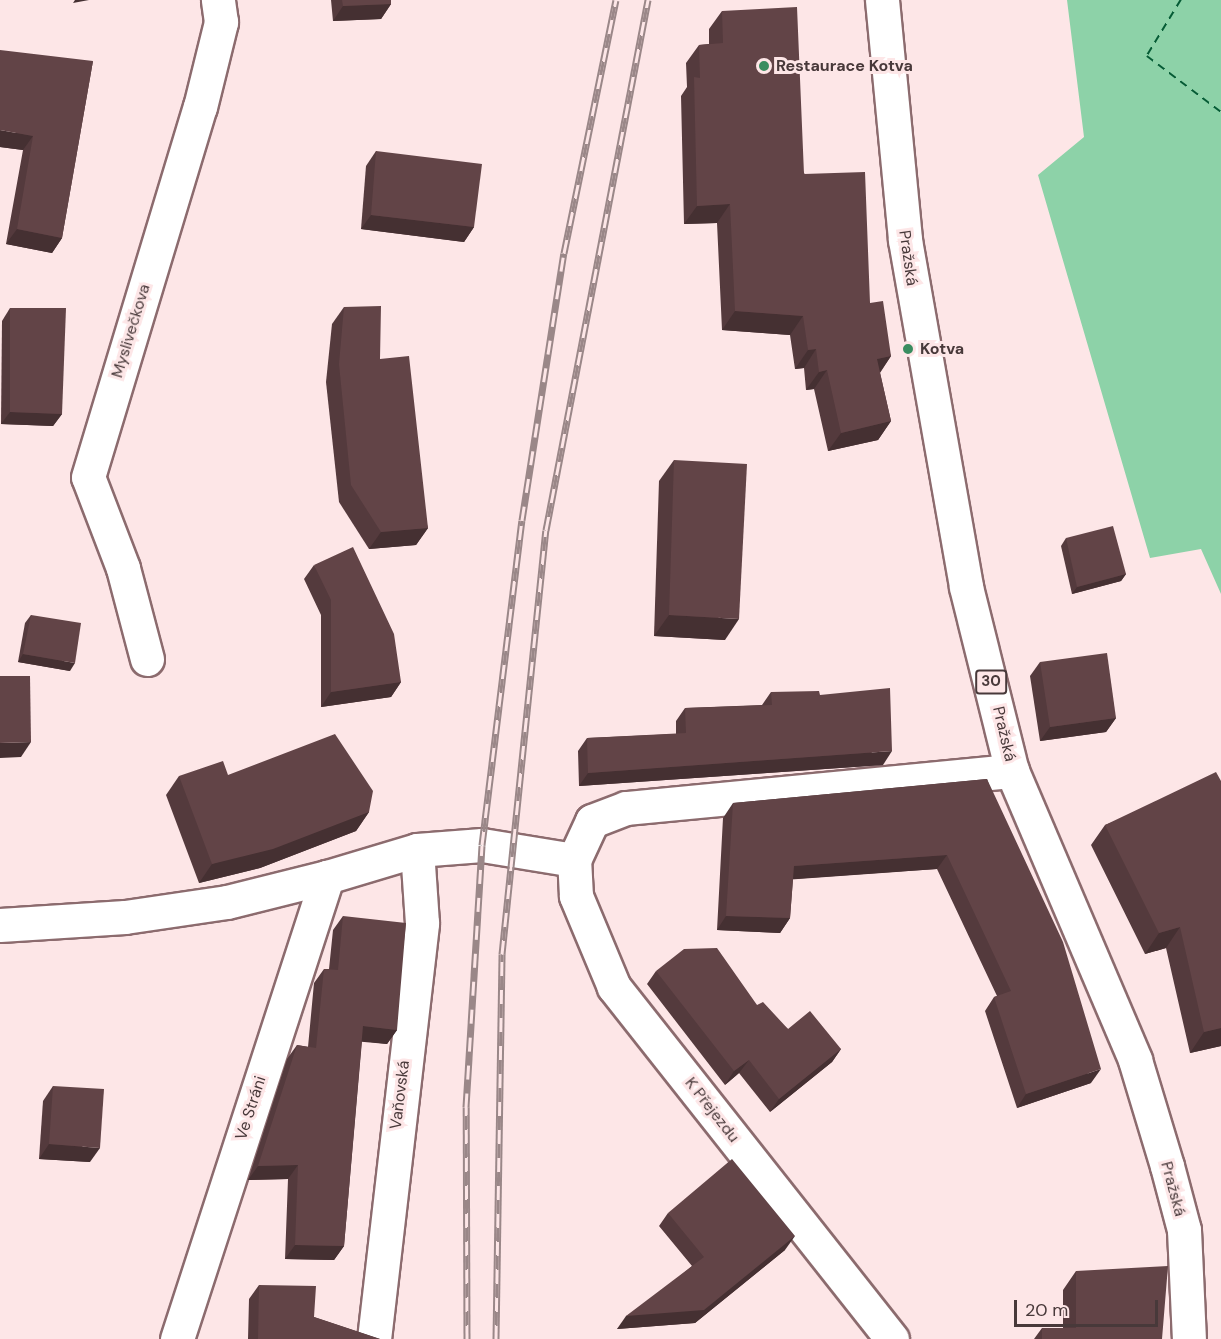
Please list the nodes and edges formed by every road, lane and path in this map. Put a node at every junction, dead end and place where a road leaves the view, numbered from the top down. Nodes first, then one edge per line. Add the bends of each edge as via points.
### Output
1 (218, 0) edge
2 (882, 0) edge
3 (147, 659) dead end
4 (1012, 771) junction
5 (417, 850) junction
6 (574, 860) junction
7 (327, 878) junction
8 (0, 925) edge
9 (177, 1339) edge
10 (374, 1339) edge
11 (892, 1339) edge
12 (1189, 1339) edge

1 - 3 street, Myslivečkova via 221,22 200,107 88,477 123,568
2 - 4 street, Pražská / 30 via 888,100 928,387 966,587
4 - 6 street, K Přejezdu via 626,808 592,821
4 - 12 street, Pražská / 30 via 1135,1059 1184,1230
5 - 6 street via 482,845
5 - 7 street
5 - 10 street, Vaňovská via 422,922
6 - 11 street, K Přejezdu via 576,896 614,987
7 - 8 street via 226,902 125,917
7 - 9 street, Ve Stráni

